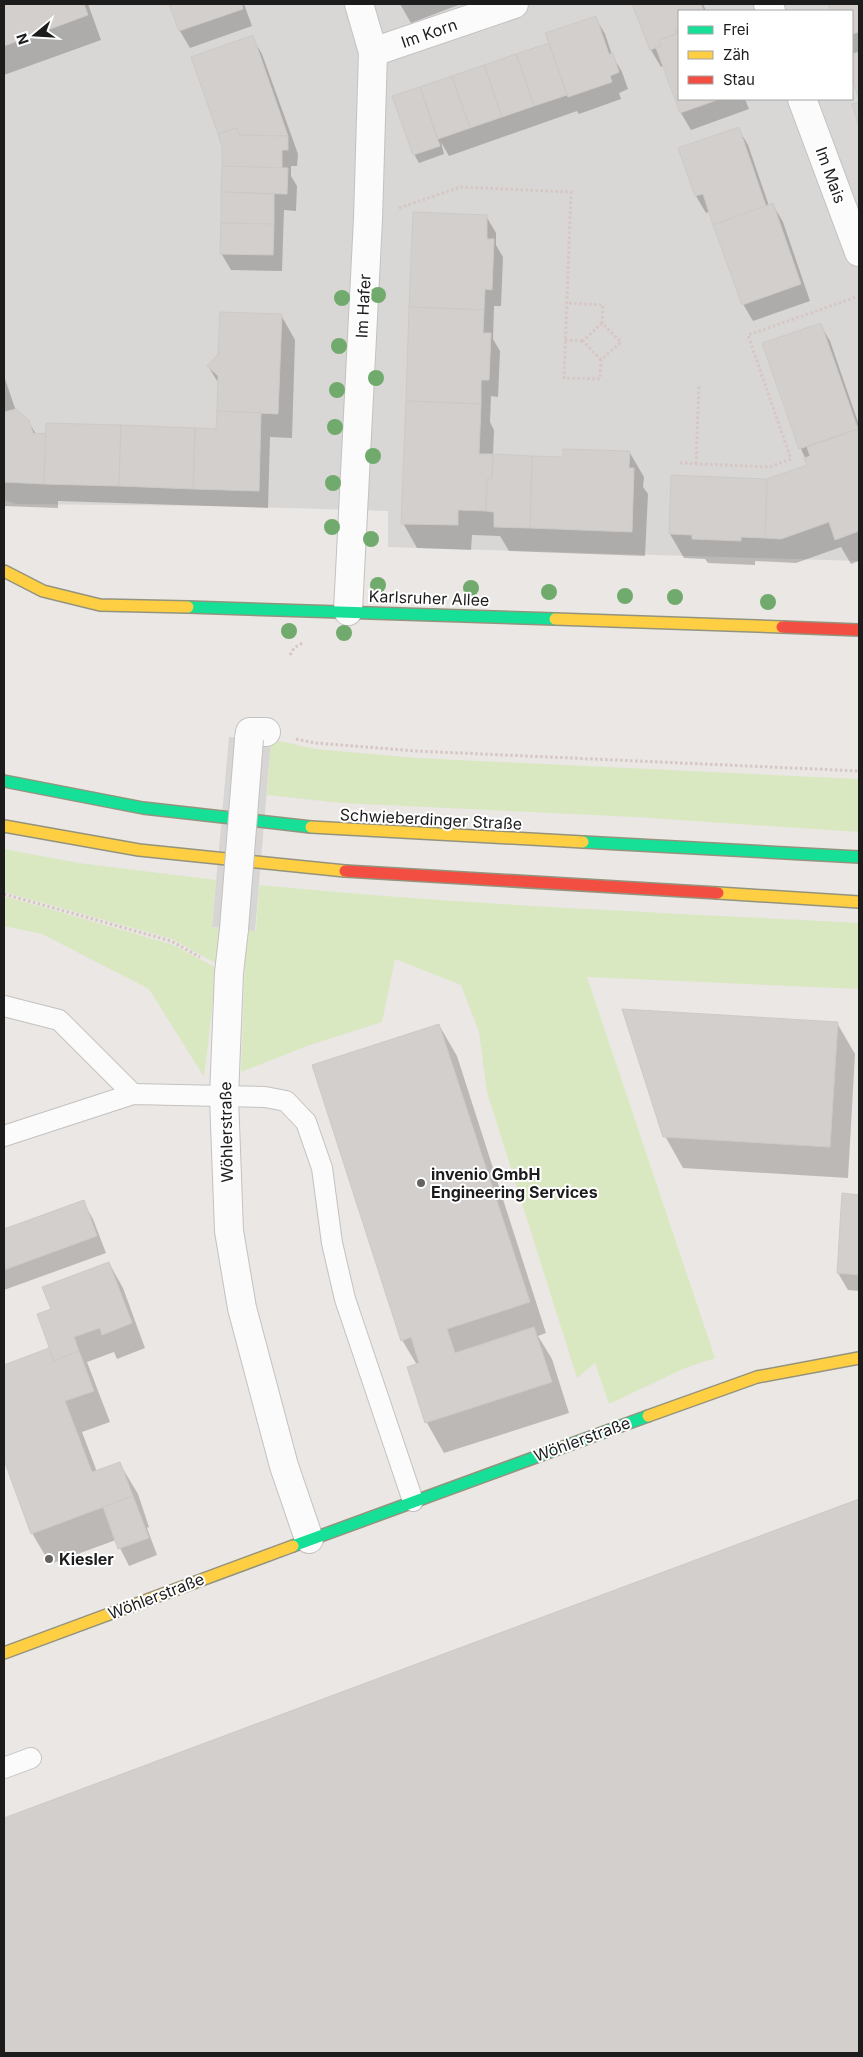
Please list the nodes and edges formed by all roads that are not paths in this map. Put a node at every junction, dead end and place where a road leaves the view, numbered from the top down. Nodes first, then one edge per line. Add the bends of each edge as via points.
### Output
1 (359, 4) edge
2 (514, 4) edge
3 (372, 52) junction
4 (802, 100) edge
5 (859, 252) edge
6 (4, 571) edge
7 (348, 611) junction
8 (859, 630) edge
9 (258, 736) road end
10 (4, 781) edge
11 (4, 826) edge
12 (859, 857) edge
13 (859, 902) edge
14 (4, 1006) edge
15 (133, 1094) junction
16 (224, 1097) junction
17 (4, 1136) edge
18 (859, 1358) edge
19 (413, 1500) junction
20 (309, 1539) junction
21 (4, 1653) edge
22 (31, 1758) dead end
23 (4, 1768) edge

1 - 3 street, Im Hafer
2 - 3 street, Im Korn
3 - 7 street, Im Hafer via 368,219
4 - 5 street, Im Mais
6 - 7 street, Karlsruher Allee via 44,590 100,605
7 - 8 street, Karlsruher Allee
9 - 16 street, Wöhlerstraße, bridge via 234,929
10 - 12 street, Schwieberdinger Straße via 143,808 320,828
11 - 13 street via 139,850 315,869
14 - 15 lane via 59,1020
15 - 16 lane
15 - 17 lane
16 - 19 lane via 265,1097 286,1101 306,1122 322,1168 332,1243 345,1299
16 - 20 street, Wöhlerstraße via 229,1231 242,1308 284,1466
18 - 19 street, Wöhlerstraße via 757,1377
19 - 20 street, Wöhlerstraße
20 - 21 street, Wöhlerstraße
22 - 23 lane

